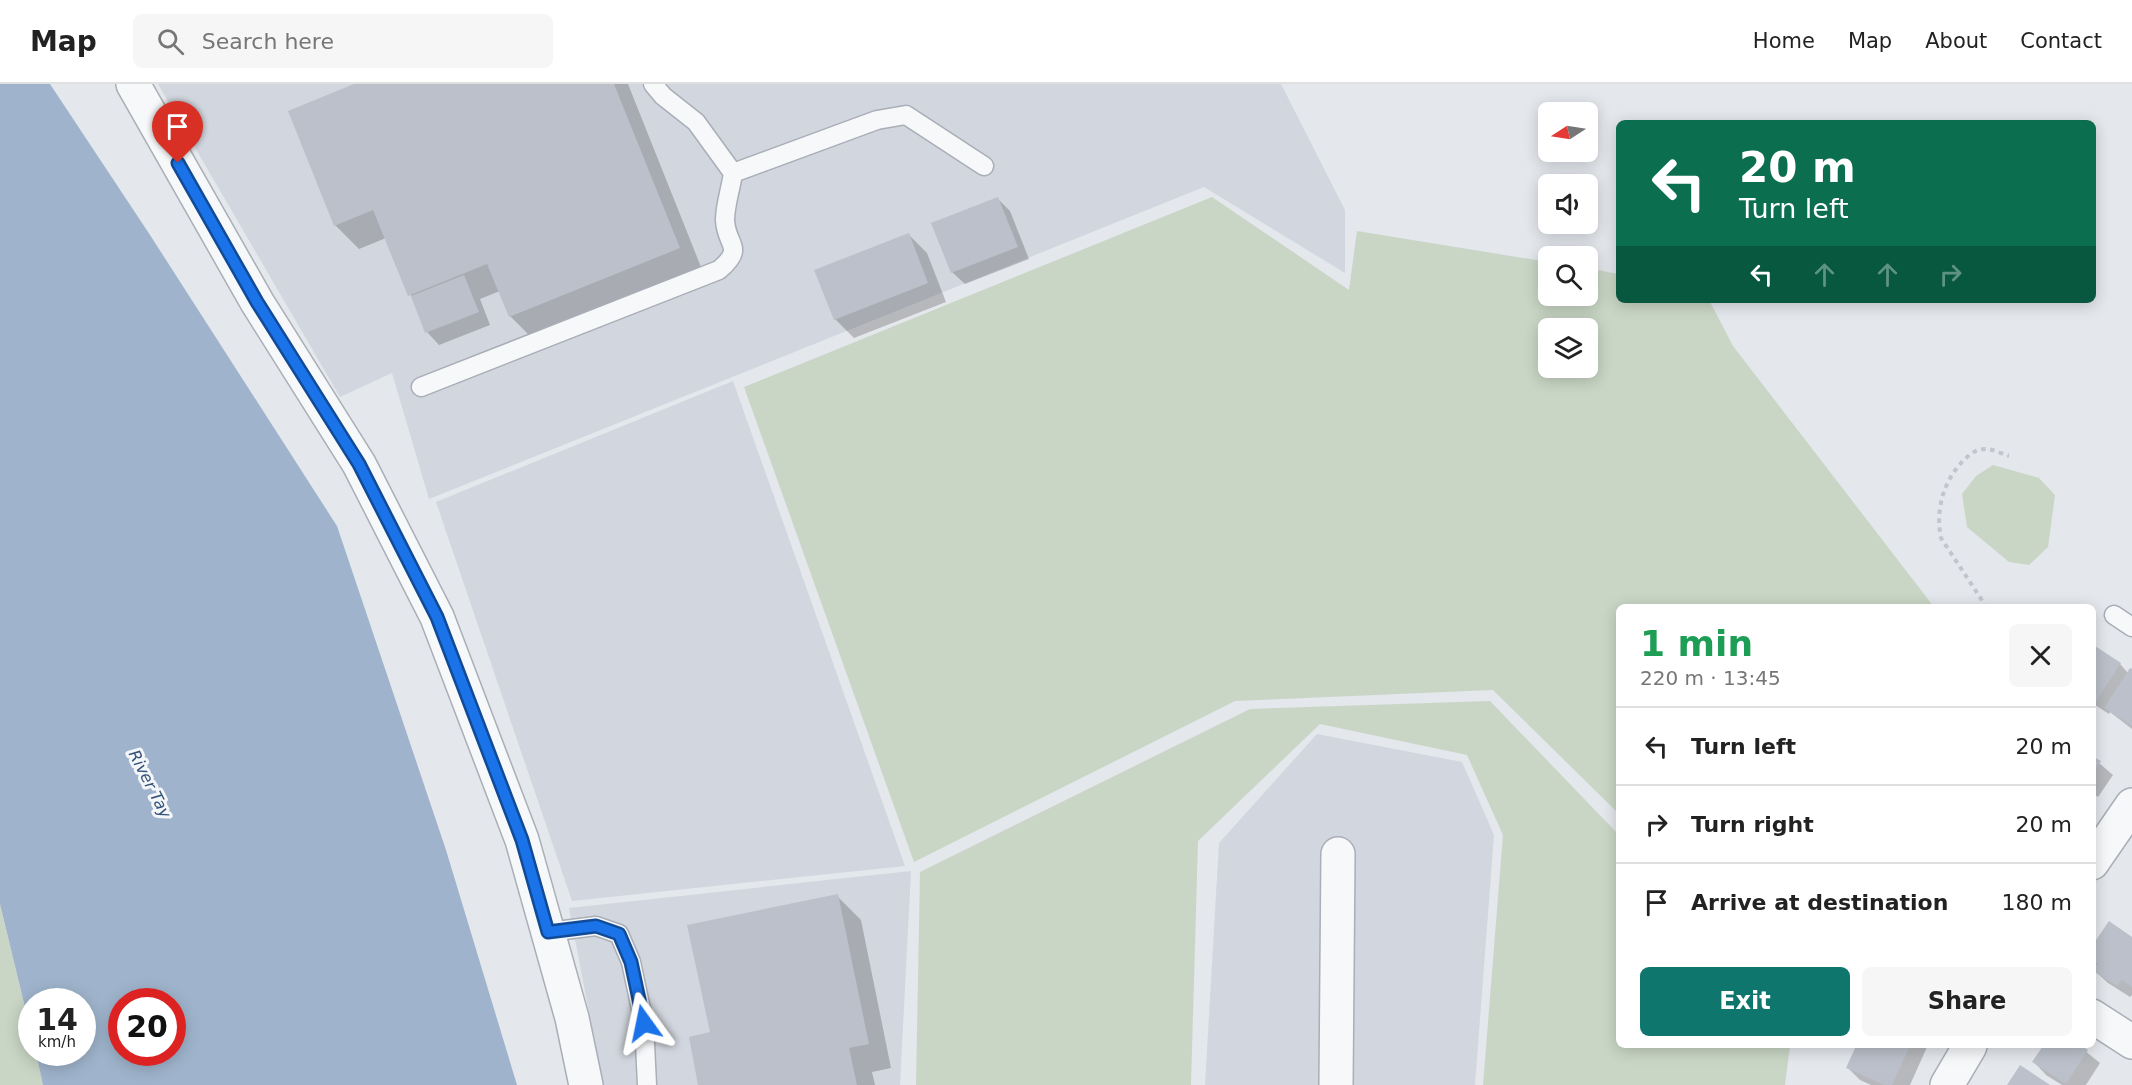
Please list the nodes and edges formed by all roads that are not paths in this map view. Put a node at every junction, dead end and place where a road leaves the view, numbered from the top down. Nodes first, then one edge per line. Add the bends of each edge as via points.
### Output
1 (133, 84) edge
2 (653, 84) edge
3 (984, 166) dead end
4 (733, 173) junction
5 (422, 387) dead end
6 (2114, 615) dead end
7 (2132, 627) edge
8 (2132, 805) edge
9 (1338, 854) dead end
10 (2096, 857) edge
11 (548, 932) junction
12 (2096, 1019) edge
13 (2132, 1042) edge
14 (1969, 1048) edge
15 (586, 1085) edge
16 (647, 1085) edge
17 (1336, 1085) edge
18 (1947, 1085) edge

1 - 11 street via 257,302 359,464 437,617 522,840
2 - 4 lane via 696,122
3 - 4 lane via 906,115 877,120
4 - 5 lane via 725,221 734,248 731,260 719,270
6 - 7 lane
8 - 10 street
9 - 17 street
11 - 15 street
11 - 16 lane via 596,926 619,934 631,962 644,1023
12 - 13 street
14 - 18 street

